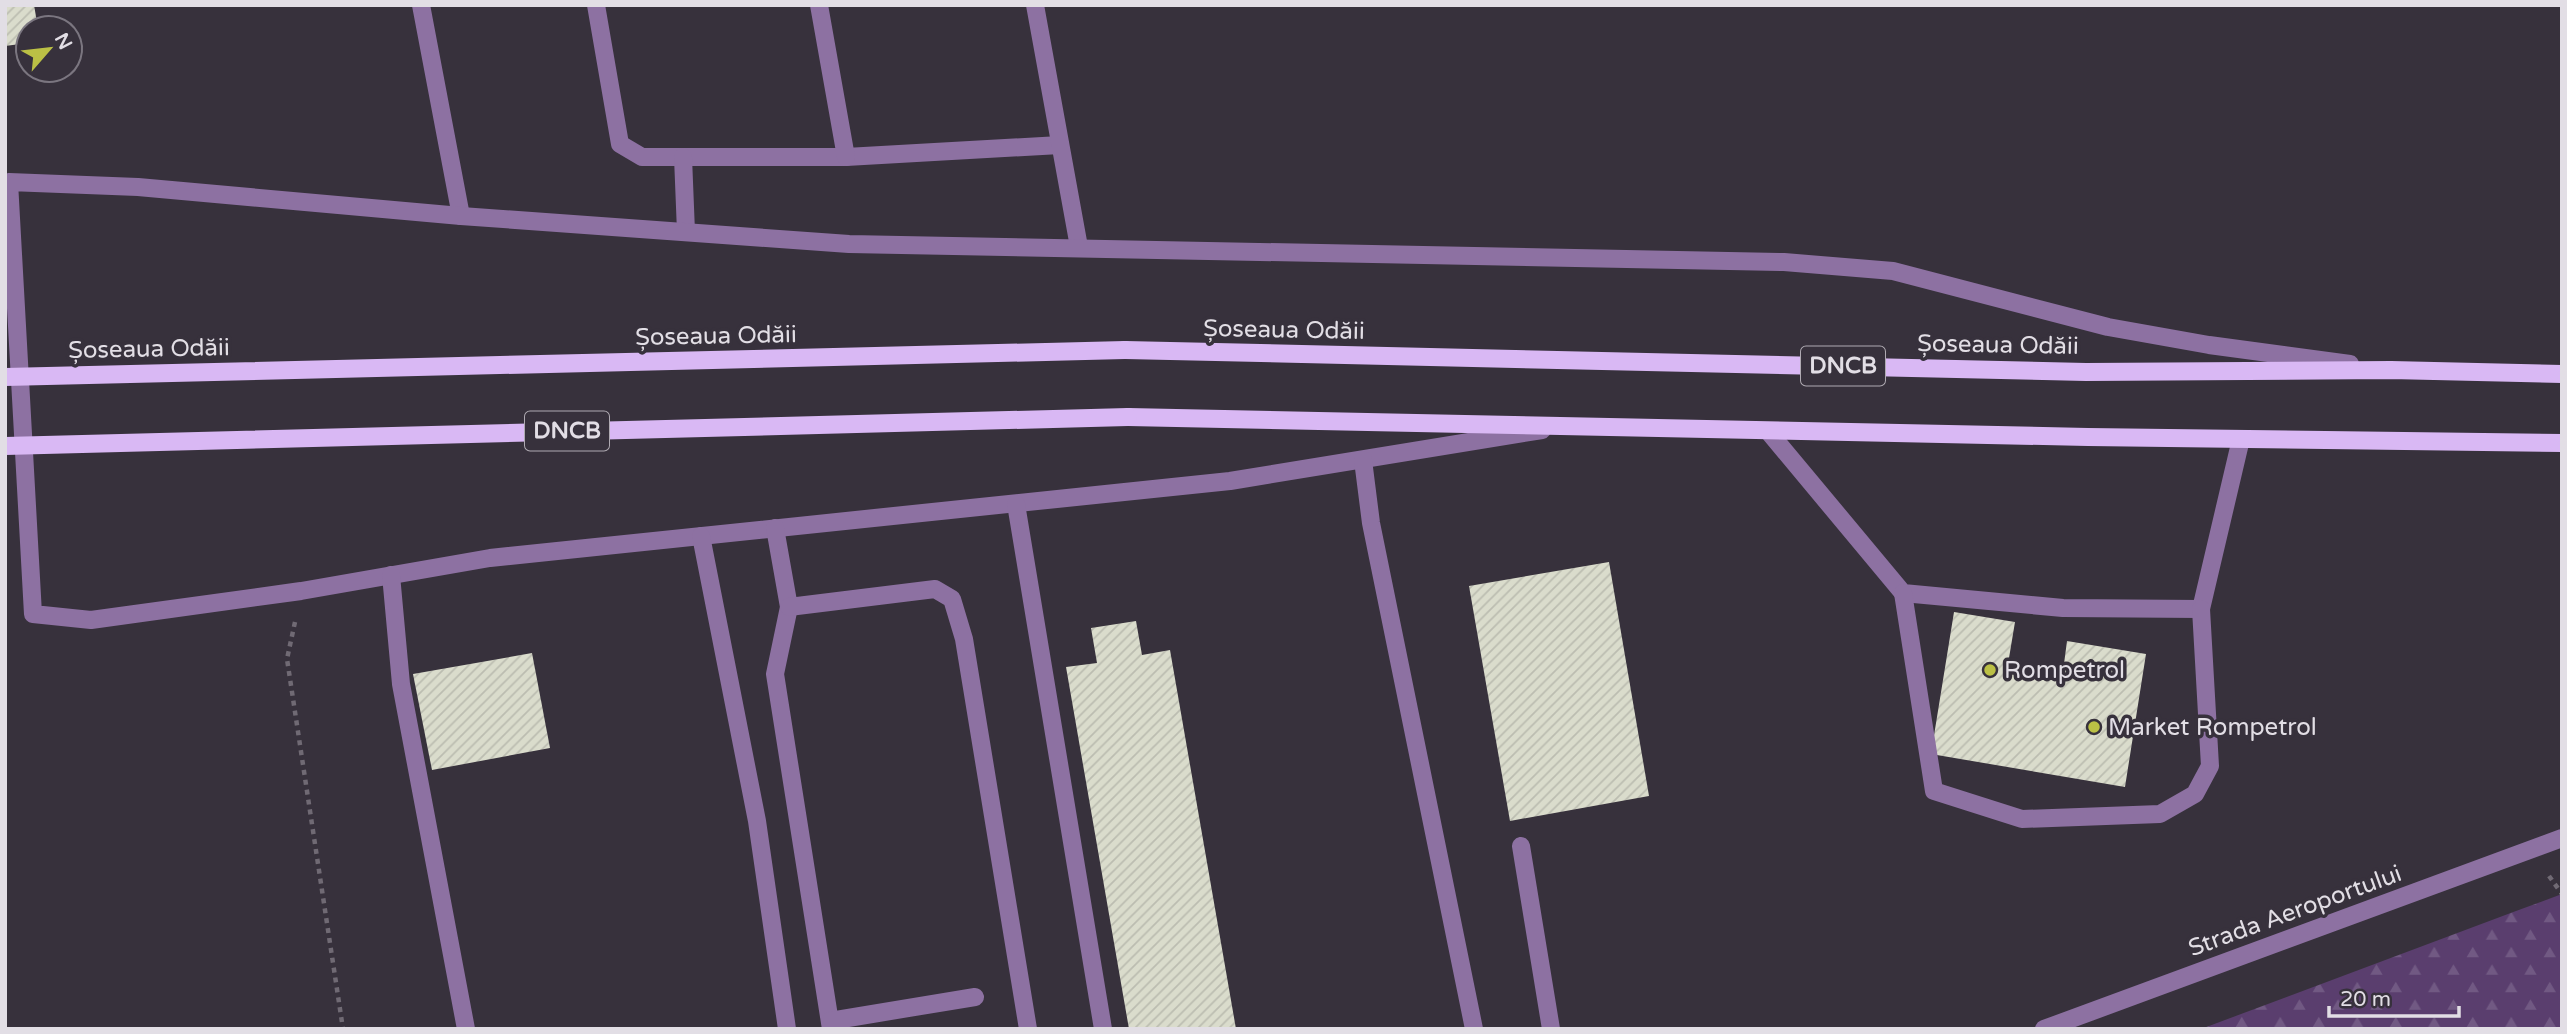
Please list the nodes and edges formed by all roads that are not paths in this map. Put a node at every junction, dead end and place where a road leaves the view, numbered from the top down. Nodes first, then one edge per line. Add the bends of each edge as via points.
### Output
1 (421, 5) edge
2 (596, 5) edge
3 (819, 5) edge
4 (1035, 5) edge
5 (1060, 145) junction
6 (683, 157) junction
7 (846, 157) junction
8 (461, 216) junction
9 (686, 232) junction
10 (1079, 247) junction
11 (2391, 370) junction
12 (2562, 374) edge
13 (5, 377) edge
14 (1573, 425) junction
15 (1768, 431) junction
16 (2241, 439) junction
17 (2562, 443) edge
18 (5, 446) edge
19 (1363, 460) junction
20 (1016, 504) junction
21 (775, 528) junction
22 (701, 536) junction
23 (391, 575) junction
24 (1903, 593) junction
25 (789, 607) junction
26 (2201, 609) junction
27 (2562, 838) edge
28 (1521, 846) dead end
29 (975, 997) dead end
30 (830, 1025) edge
31 (466, 1029) edge
32 (786, 1029) edge
33 (1028, 1029) edge
34 (1103, 1029) edge
35 (1474, 1029) edge
36 (1550, 1029) edge
37 (2044, 1029) edge

1 - 8 street
2 - 6 street via 620,144 642,157
3 - 7 street
4 - 5 street
5 - 7 street
5 - 10 street
6 - 7 street
6 - 9 street
8 - 9 street
8 - 23 street via 138,187 9,182 33,614 91,620
9 - 10 street via 849,244
10 - 11 street via 1784,262 1893,271 2108,327
11 - 12 main road, Șoseaua Odăii / DNCB
11 - 13 main road, Șoseaua Odăii / DNCB, bridge via 2086,372 1125,351
14 - 15 main road, DNCB
14 - 18 main road, DNCB, bridge via 1128,416
14 - 19 street
15 - 16 main road, DNCB
15 - 24 street
16 - 17 main road, DNCB
16 - 26 street
19 - 20 street via 1230,481
19 - 35 street via 1371,523
20 - 21 street
20 - 34 street
21 - 22 street
21 - 25 street
22 - 23 street via 490,558
22 - 32 street via 757,821
23 - 31 street via 401,684
24 - 26 street via 2063,608
24 - 26 street via 1934,792 2022,819 2160,814 2195,794 2210,766
25 - 30 street via 775,674
25 - 33 street via 935,589 952,599 964,639
27 - 37 street, Strada Aeroportului
28 - 36 street
29 - 30 street

